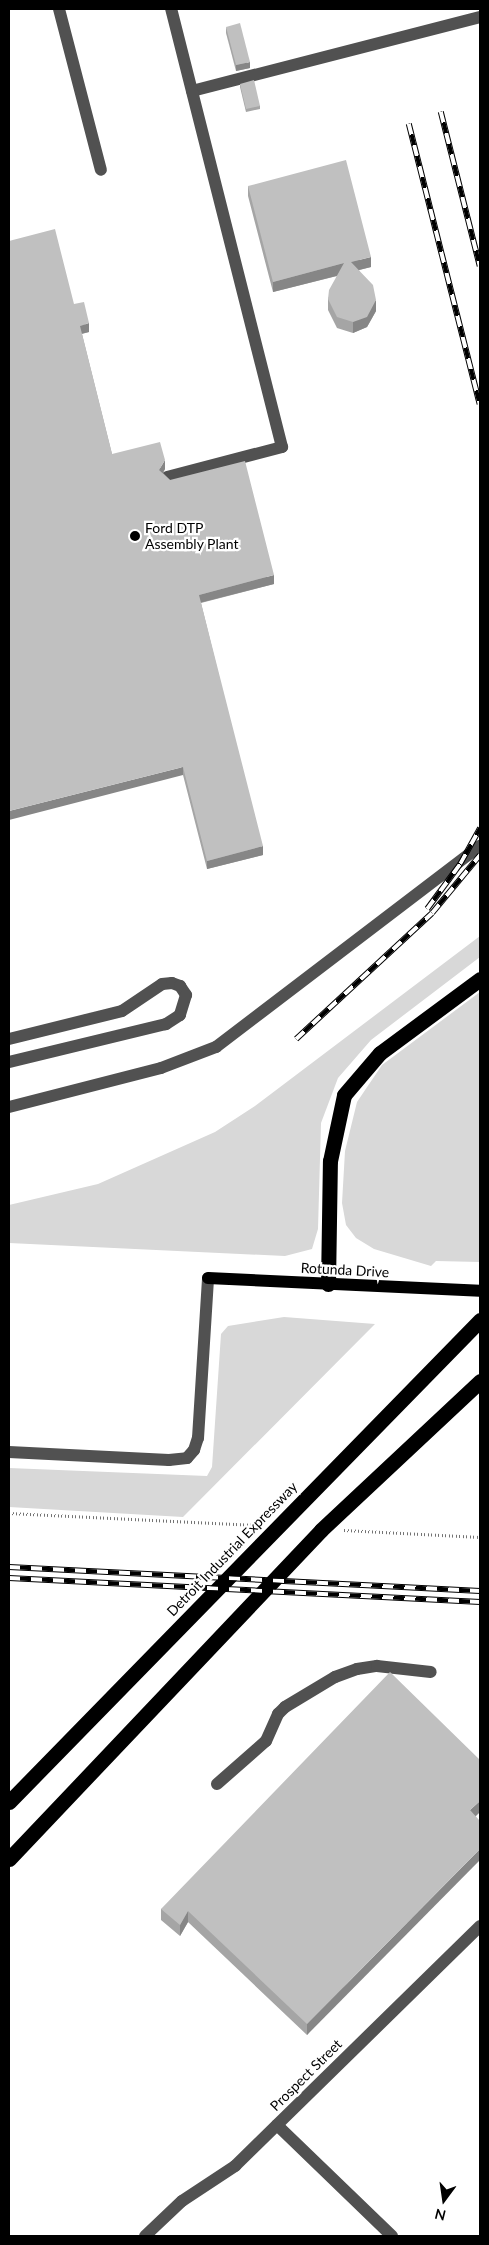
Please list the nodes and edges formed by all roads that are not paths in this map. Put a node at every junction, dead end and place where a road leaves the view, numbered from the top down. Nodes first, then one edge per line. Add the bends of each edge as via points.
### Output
1 (59, 9) edge
2 (171, 9) edge
3 (480, 17) edge
4 (192, 91) junction
5 (102, 170) dead end
6 (167, 476) edge
7 (480, 846) edge
8 (480, 979) edge
9 (9, 1039) edge
10 (9, 1062) edge
11 (9, 1107) edge
12 (208, 1278) joint
13 (328, 1284) junction
14 (480, 1291) edge
15 (480, 1320) edge
16 (480, 1381) edge
17 (9, 1452) edge
18 (431, 1672) dead end
19 (216, 1784) dead end
20 (9, 1802) edge
21 (9, 1859) edge
22 (480, 1926) edge
23 (277, 2126) junction
24 (145, 2236) edge
25 (392, 2236) edge

1 - 5 street
2 - 4 street
3 - 4 street
4 - 6 street via 282,447
7 - 11 street via 216,1047 160,1068
8 - 13 highway via 380,1053 344,1095 330,1161
9 - 10 street via 122,1011 162,984 180,986 186,995 180,1015 166,1024
12 - 13 main road, Rotunda Drive
12 - 17 street via 198,1438 187,1458 169,1460
13 - 14 main road, Rotunda Drive
15 - 20 highway, Detroit Industrial Expressway
16 - 21 highway via 321,1530
18 - 19 street via 377,1666 335,1677 285,1707 278,1714 266,1741
22 - 23 street, Prospect Street
23 - 24 street, Prospect Street via 235,2166 182,2201
23 - 25 street

